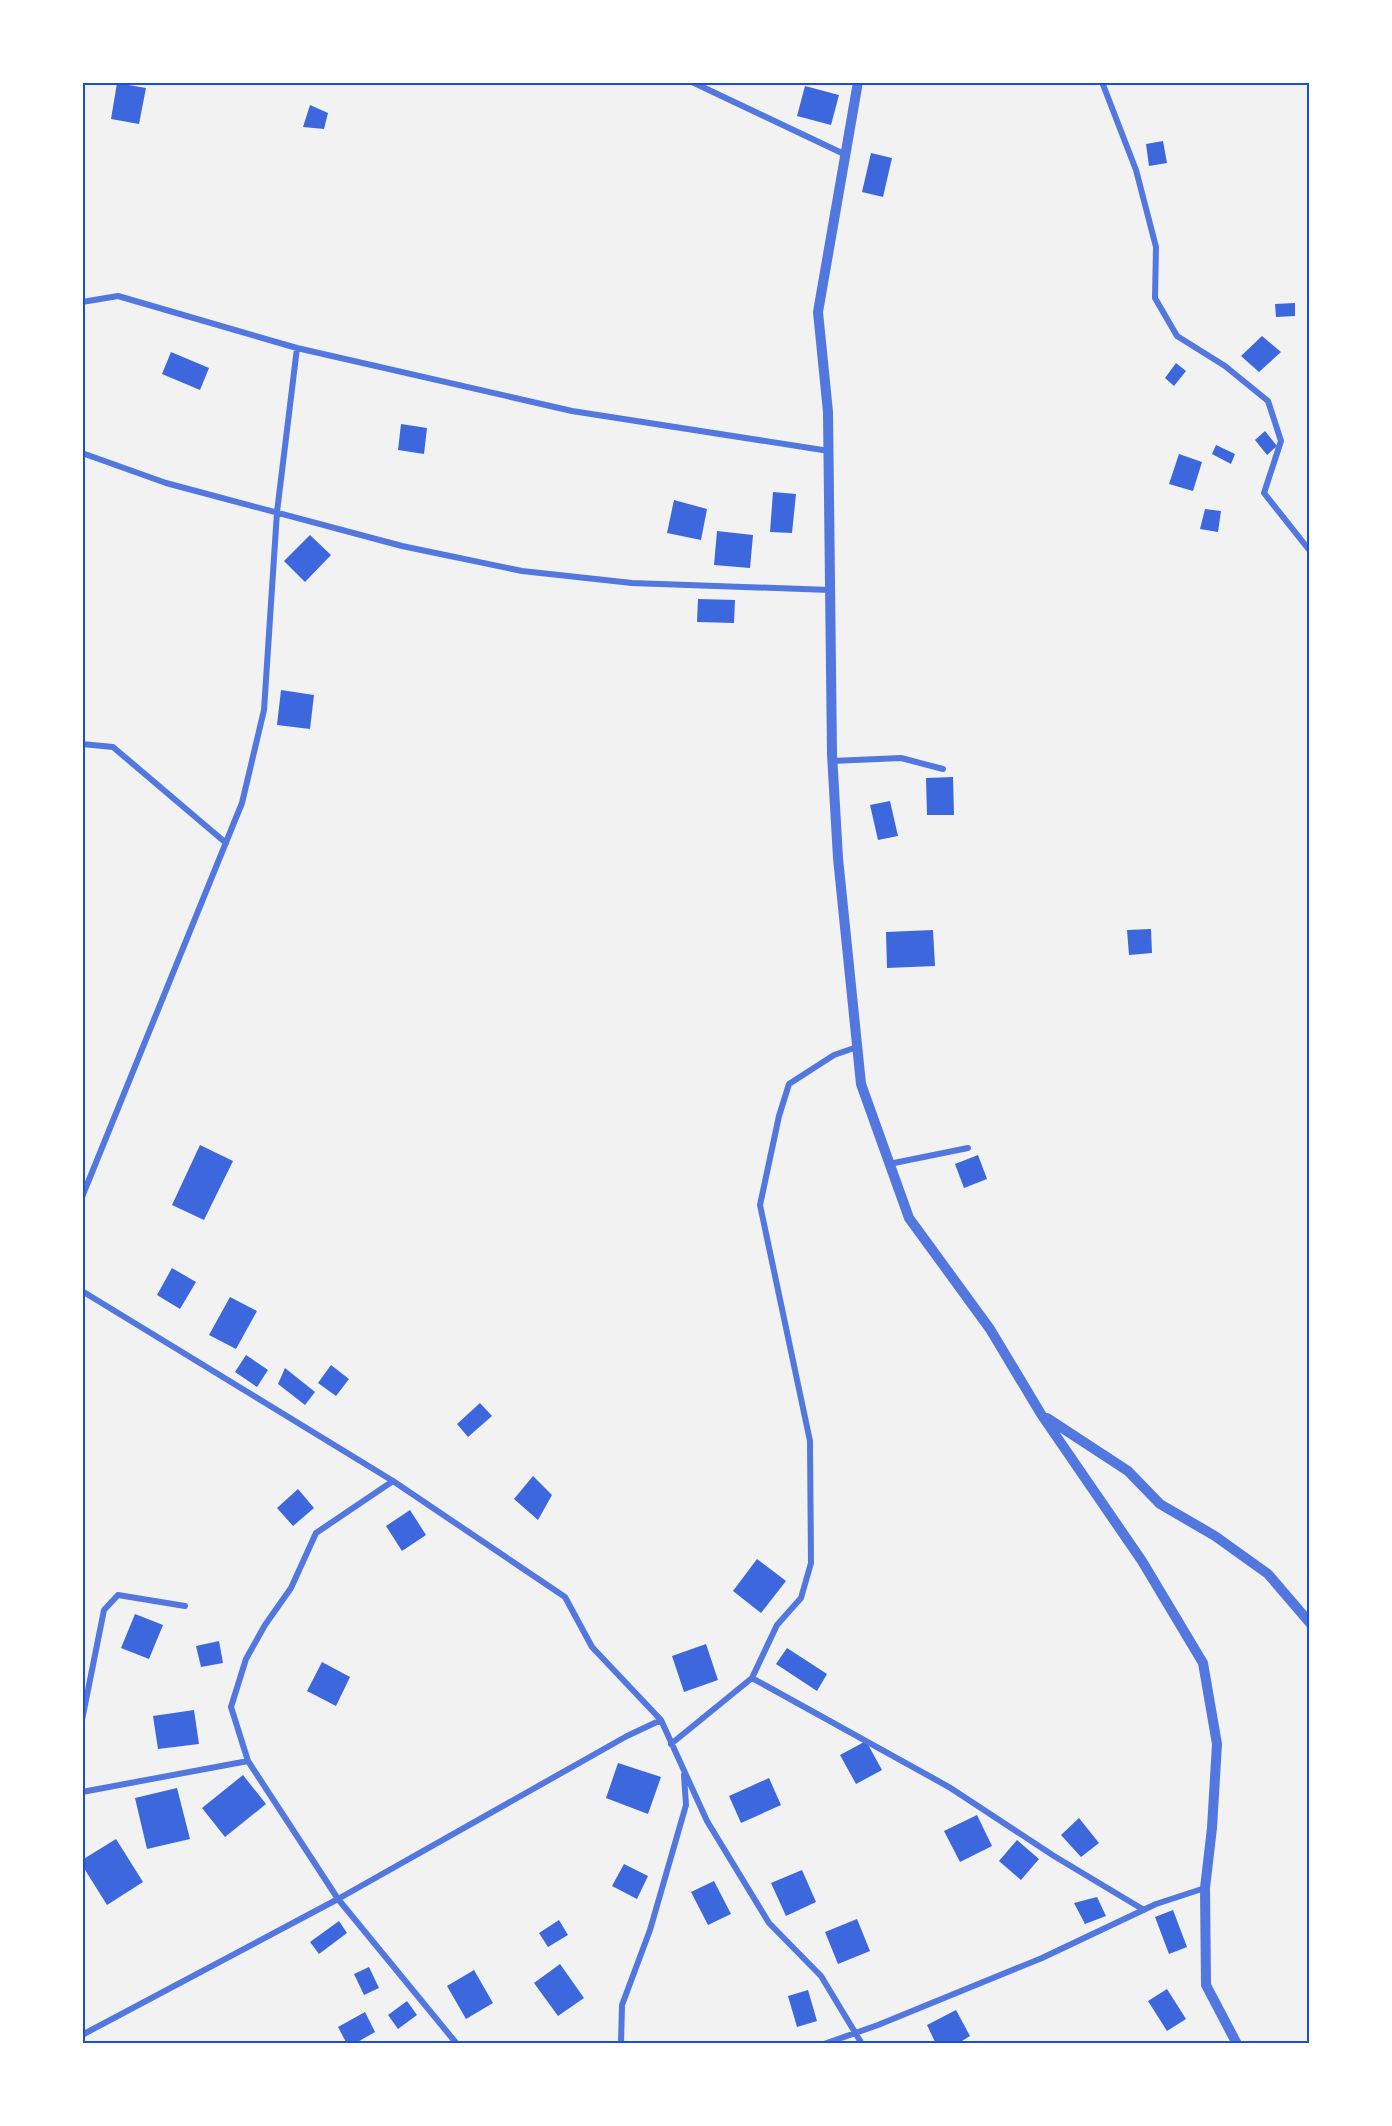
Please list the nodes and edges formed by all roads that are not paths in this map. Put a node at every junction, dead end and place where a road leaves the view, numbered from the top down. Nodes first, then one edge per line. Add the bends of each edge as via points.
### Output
1 (692, 82) edge
2 (858, 82) edge
3 (1102, 82) edge
4 (844, 154) junction
5 (82, 302) edge
6 (297, 348) junction
7 (828, 451) junction
8 (82, 453) edge
9 (277, 512) junction
10 (1310, 551) edge
11 (830, 590) junction
12 (82, 744) edge
13 (832, 761) junction
14 (943, 769) dead end
15 (226, 843) junction
16 (857, 1047) junction
17 (968, 1148) dead end
18 (889, 1164) junction
19 (82, 1197) edge
20 (82, 1291) edge
21 (1041, 1414) junction
22 (393, 1481) junction
23 (185, 1606) dead end
24 (1310, 1623) edge
25 (752, 1678) junction
26 (82, 1720) edge
27 (660, 1720) junction
28 (671, 1744) junction
29 (248, 1761) junction
30 (684, 1772) junction
31 (82, 1792) edge
32 (1205, 1888) junction
33 (338, 1899) junction
34 (1144, 1910) junction
35 (856, 2033) junction
36 (82, 2035) edge
37 (457, 2043) edge
38 (621, 2043) edge
39 (824, 2043) edge
40 (862, 2043) edge
41 (1237, 2043) edge

1 - 4 street
2 - 4 street
3 - 10 street via 1136,170 1156,247 1155,298 1177,336 1226,366 1269,401 1281,441 1264,493
4 - 7 street via 818,312
5 - 6 street via 118,296
6 - 7 street via 572,411
6 - 9 street
7 - 11 street
8 - 9 street via 166,483
9 - 11 street via 402,546 522,571 632,583
9 - 15 street via 264,710 242,803
11 - 13 street
12 - 15 street via 112,747
13 - 14 street via 901,758
13 - 16 street
15 - 19 street
16 - 18 street via 861,1084
16 - 25 street via 834,1055 789,1084 778,1116 760,1205 810,1442 811,1563 801,1598 777,1625
17 - 18 street
18 - 21 street via 909,1218 990,1329
20 - 22 street
21 - 24 street via 1128,1471 1160,1504 1215,1536 1268,1574
21 - 32 street via 1142,1561 1203,1663 1216,1744
22 - 27 street via 565,1597 592,1647
22 - 29 street via 316,1533 291,1588 246,1659 231,1707
23 - 26 street via 118,1595 104,1610
25 - 28 street
25 - 34 street via 949,1787
27 - 28 street
27 - 33 street
28 - 30 street
29 - 31 street
29 - 33 street
30 - 35 street via 707,1821 770,1923 822,1976
30 - 38 street via 686,1805 650,1930 622,2005
32 - 34 street
32 - 41 street via 1206,1985
33 - 36 street
33 - 37 street
34 - 35 street via 1042,1958
35 - 39 street
35 - 40 street

